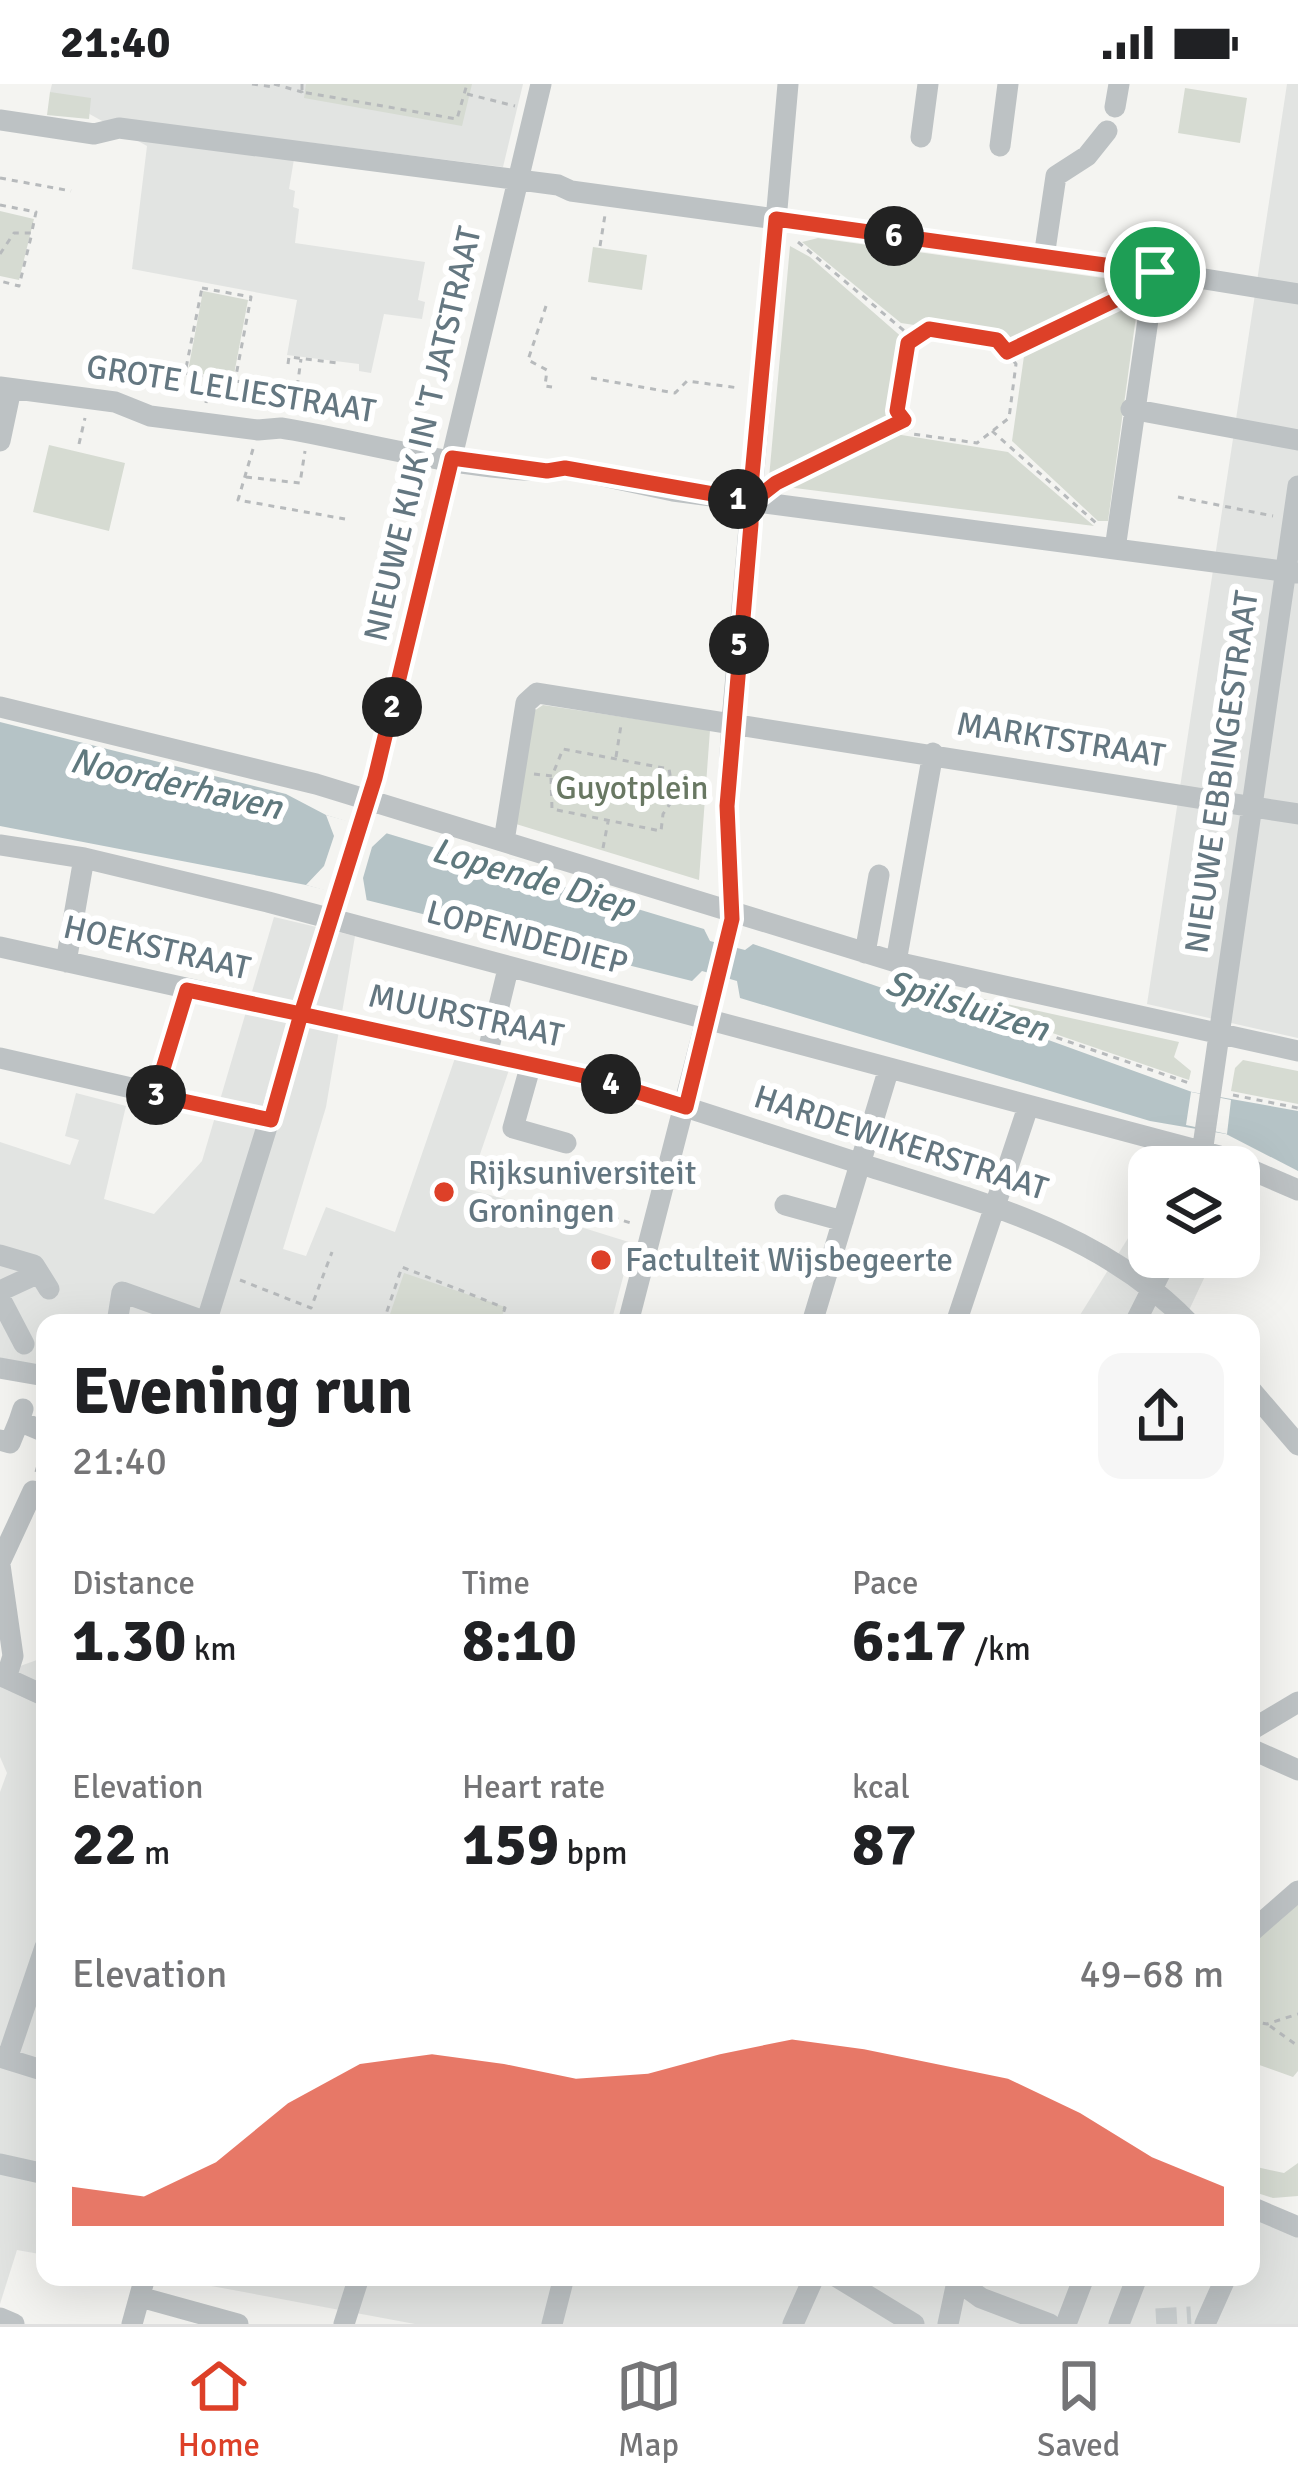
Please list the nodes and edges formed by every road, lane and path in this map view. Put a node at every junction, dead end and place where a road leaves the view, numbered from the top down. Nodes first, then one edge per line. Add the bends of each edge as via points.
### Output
1 (252, 84) edge
2 (302, 84) edge
3 (467, 84) edge
4 (541, 84) edge
5 (788, 84) edge
6 (928, 84) edge
7 (1008, 84) edge
8 (1119, 84) edge
9 (274, 85) edge
10 (464, 94) junction
11 (301, 95) junction
12 (1115, 107) dead end
13 (534, 112) junction
14 (0, 120) edge
15 (1106, 131) dead end
16 (921, 137) dead end
17 (1000, 146) dead end
18 (0, 178) edge
19 (518, 182) junction
20 (71, 191) dead end
21 (608, 196) junction
22 (0, 205) edge
23 (776, 219) junction
24 (32, 233) junction
25 (600, 246) dead end
26 (0, 254) edge
27 (1044, 257) junction
28 (1155, 272) junction
29 (0, 281) edge
30 (1298, 294) edge
31 (546, 307) dead end
32 (914, 339) junction
33 (1007, 352) junction
34 (301, 359) junction
35 (337, 363) dead end
36 (288, 364) dead end
37 (209, 377) junction
38 (591, 379) dead end
39 (235, 381) junction
40 (250, 383) dead end
41 (552, 387) dead end
42 (6, 388) edge
43 (760, 392) junction
44 (89, 398) junction
45 (1131, 409) junction
46 (904, 420) junction
47 (202, 423) junction
48 (258, 430) junction
49 (300, 431) junction
50 (992, 431) junction
51 (1298, 440) edge
52 (0, 441) edge
53 (79, 444) dead end
54 (452, 458) junction
55 (244, 476) junction
56 (1298, 486) edge
57 (1178, 497) dead end
58 (753, 501) junction
59 (345, 519) dead end
60 (1293, 520) junction
61 (1115, 549) junction
62 (1291, 573) edge
63 (0, 707) edge
64 (623, 707) junction
65 (732, 721) junction
66 (933, 753) junction
67 (616, 759) junction
68 (515, 770) junction
69 (552, 776) junction
70 (674, 798) junction
71 (367, 799) junction
72 (1250, 804) junction
73 (727, 806) junction
74 (1298, 814) edge
75 (608, 820) junction
76 (504, 841) junction
77 (0, 845) edge
78 (84, 858) junction
79 (599, 871) junction
80 (879, 875) dead end
81 (731, 912) junction
82 (329, 918) junction
83 (0, 946) edge
84 (865, 953) junction
85 (66, 962) junction
86 (508, 969) junction
87 (896, 972) junction
88 (187, 990) junction
89 (301, 1014) junction
90 (709, 1019) junction
91 (1218, 1035) junction
92 (1298, 1051) edge
93 (487, 1055) junction
94 (0, 1058) edge
95 (531, 1064) junction
96 (889, 1068) junction
97 (1210, 1092) junction
98 (155, 1095) junction
99 (686, 1107) junction
100 (1028, 1108) junction
101 (1298, 1108) edge
102 (271, 1120) junction
103 (566, 1143) dead end
104 (1186, 1146) edge
105 (1203, 1146) edge
106 (860, 1164) junction
107 (1260, 1174) edge
108 (1298, 1190) edge
109 (785, 1204) dead end
110 (994, 1205) junction
111 (530, 1214) dead end
112 (843, 1221) junction
113 (653, 1229) junction
114 (332, 1252) dead end
115 (0, 1255) edge
116 (221, 1273) junction
117 (1157, 1278) edge
118 (1153, 1286) junction
119 (0, 1294) edge
120 (120, 1314) edge
121 (184, 1314) edge
122 (209, 1314) edge
123 (386, 1314) edge
124 (503, 1314) edge
125 (630, 1314) edge
126 (815, 1314) edge
127 (959, 1314) edge
128 (1139, 1314) edge
129 (1180, 1314) edge
130 (24, 1344) dead end
131 (0, 1368) edge
132 (36, 1375) edge
133 (1260, 1401) edge
134 (36, 1426) edge
135 (0, 1440) edge
136 (1298, 1445) edge
137 (36, 1498) edge
138 (0, 1564) edge
139 (3, 1681) edge
140 (36, 1693) edge
141 (1298, 1702) edge
142 (1260, 1725) edge
143 (1260, 1753) edge
144 (1298, 1770) edge
145 (1298, 1892) edge
146 (1260, 1924) edge
147 (36, 1971) edge
148 (1298, 2014) edge
149 (1260, 2023) edge
150 (1267, 2024) junction
151 (1298, 2045) edge
152 (3, 2058) edge
153 (36, 2068) edge
154 (0, 2164) edge
155 (36, 2172) edge
156 (1260, 2215) edge
157 (1295, 2221) edge
158 (355, 2286) edge
159 (562, 2286) edge
160 (811, 2286) edge
161 (852, 2286) edge
162 (955, 2286) edge
163 (966, 2286) edge
164 (1081, 2286) edge
165 (1134, 2286) edge
166 (1222, 2286) edge
167 (143, 2287) edge
168 (0, 2318) edge
169 (1205, 2321) edge
170 (14, 2324) edge
171 (132, 2324) edge
172 (238, 2324) edge
173 (344, 2324) edge
174 (552, 2324) edge
175 (794, 2324) edge
176 (914, 2324) edge
177 (948, 2324) edge
178 (1050, 2324) edge
179 (1066, 2324) edge
180 (1119, 2324) edge

1 - 9 path
2 - 11 path
3 - 10 path
4 - 13 street, NIEUWE KIJK IN 'T JATSTRAAT
5 - 23 street
6 - 16 street
7 - 17 street
8 - 12 street
9 - 11 path
10 - 11 path via 457,119
10 - 13 path
13 - 19 street, NIEUWE KIJK IN 'T JATSTRAAT
14 - 19 street
15 - 27 street via 1056,176
18 - 20 path
19 - 21 street
19 - 54 street, NIEUWE KIJK IN 'T JATSTRAAT
21 - 23 street
21 - 25 path
22 - 24 path via 36,212
23 - 27 street
23 - 32 path
23 - 43 street
24 - 26 path via 14,232
24 - 29 path via 19,286
27 - 28 street
28 - 30 street
28 - 33 path via 1128,294
28 - 45 street
31 - 41 path via 529,360 547,370 545,386
32 - 33 path via 929,329 997,340
32 - 46 path via 897,411
33 - 50 path via 1016,364 1009,418
34 - 35 path
34 - 36 path via 289,357
34 - 49 path
37 - 39 path
37 - 39 path via 185,373 202,288 251,297
37 - 47 path
38 - 43 path via 675,393 687,380
39 - 40 path
42 - 44 street, GROTE LELIESTRAAT
42 - 52 street
43 - 58 street
44 - 47 street, GROTE LELIESTRAAT
44 - 53 path
45 - 51 street
45 - 61 street
46 - 50 path via 913,434 977,443
46 - 58 path
47 - 48 street, GROTE LELIESTRAAT
48 - 49 street, GROTE LELIESTRAAT
48 - 55 path
49 - 54 street, GROTE LELIESTRAAT
49 - 55 path via 300,483
50 - 61 path
54 - 58 street, GROTE LELIESTRAAT
54 - 71 street, NIEUWE KIJK IN 'T JATSTRAAT
55 - 59 path via 238,500
56 - 60 street, NIEUWE EBBINGESTRAAT
57 - 60 path
58 - 61 street, GROTE LELIESTRAAT
58 - 65 street
60 - 62 street, NIEUWE EBBINGESTRAAT
61 - 62 street, GROTE LELIESTRAAT
62 - 72 street, NIEUWE EBBINGESTRAAT
63 - 71 street
64 - 65 street
64 - 67 path
64 - 68 street via 529,697
65 - 66 street, MARKTSTRAAT
65 - 73 street
66 - 72 street, MARKTSTRAAT
66 - 87 street
67 - 69 path via 563,749
67 - 70 path via 669,769
68 - 69 path
68 - 76 street
69 - 75 path via 552,809
70 - 73 path
70 - 75 path via 661,831
71 - 76 street
71 - 82 street, NIEUWE KIJK IN 'T JATSTRAAT
72 - 74 street, MARKTSTRAAT
72 - 91 street, NIEUWE EBBINGESTRAAT
73 - 81 street
75 - 79 path
76 - 79 street
77 - 78 street
78 - 82 street
78 - 85 street
79 - 81 street
80 - 84 street
81 - 84 street
81 - 90 street
82 - 86 street, LOPENDEDIEP
82 - 89 street, NIEUWE KIJK IN 'T JATSTRAAT
83 - 85 street, HOEKSTRAAT
84 - 87 street
85 - 88 street, HOEKSTRAAT
86 - 90 street, LOPENDEDIEP
86 - 93 street
87 - 91 street
87 - 97 path
88 - 89 street, HOEKSTRAAT
88 - 98 path
89 - 93 street, MUURSTRAAT
89 - 102 street, NIEUWE KIJK IN 'T JATSTRAAT
90 - 96 street
90 - 99 street
91 - 92 street
91 - 97 street, NIEUWE EBBINGESTRAAT
93 - 95 street, MUURSTRAAT
94 - 98 street
95 - 99 street, MUURSTRAAT
95 - 103 street via 513,1128
96 - 100 street
96 - 106 street
97 - 101 path
97 - 105 street, NIEUWE EBBINGESTRAAT
98 - 102 street
99 - 106 street, HARDEWIKERSTRAAT
99 - 113 street
100 - 104 street
100 - 110 street
102 - 116 street, NIEUWE KIJK IN 'T JATSTRAAT
106 - 110 street, HARDEWIKERSTRAAT
106 - 112 street
107 - 108 street
109 - 112 street
110 - 118 street, HARDEWIKERSTRAAT via 1048,1225
110 - 127 street
111 - 113 path via 560,1224 573,1205
112 - 126 street
113 - 125 street
114 - 116 path via 311,1308
115 - 119 street via 34,1265 44,1281
116 - 122 street, NIEUWE KIJK IN 'T JATSTRAAT
117 - 118 street
118 - 128 street
118 - 129 street, HARDEWIKERSTRAAT
119 - 130 street
120 - 121 street via 122,1292
123 - 124 path via 402,1267 505,1308
131 - 132 street
133 - 136 street
134 - 135 street via 21,1415 10,1443
137 - 138 street
138 - 139 street via 13,1656
139 - 140 street
141 - 142 street
143 - 144 street
145 - 146 street
147 - 152 street
148 - 150 path
149 - 150 path
150 - 151 path
152 - 153 street
154 - 155 street
156 - 157 street
158 - 173 street
159 - 174 street
160 - 175 street
161 - 176 street
162 - 177 street
163 - 178 street
164 - 179 street
165 - 180 street
166 - 169 street
167 - 171 street
167 - 172 street
168 - 170 street

